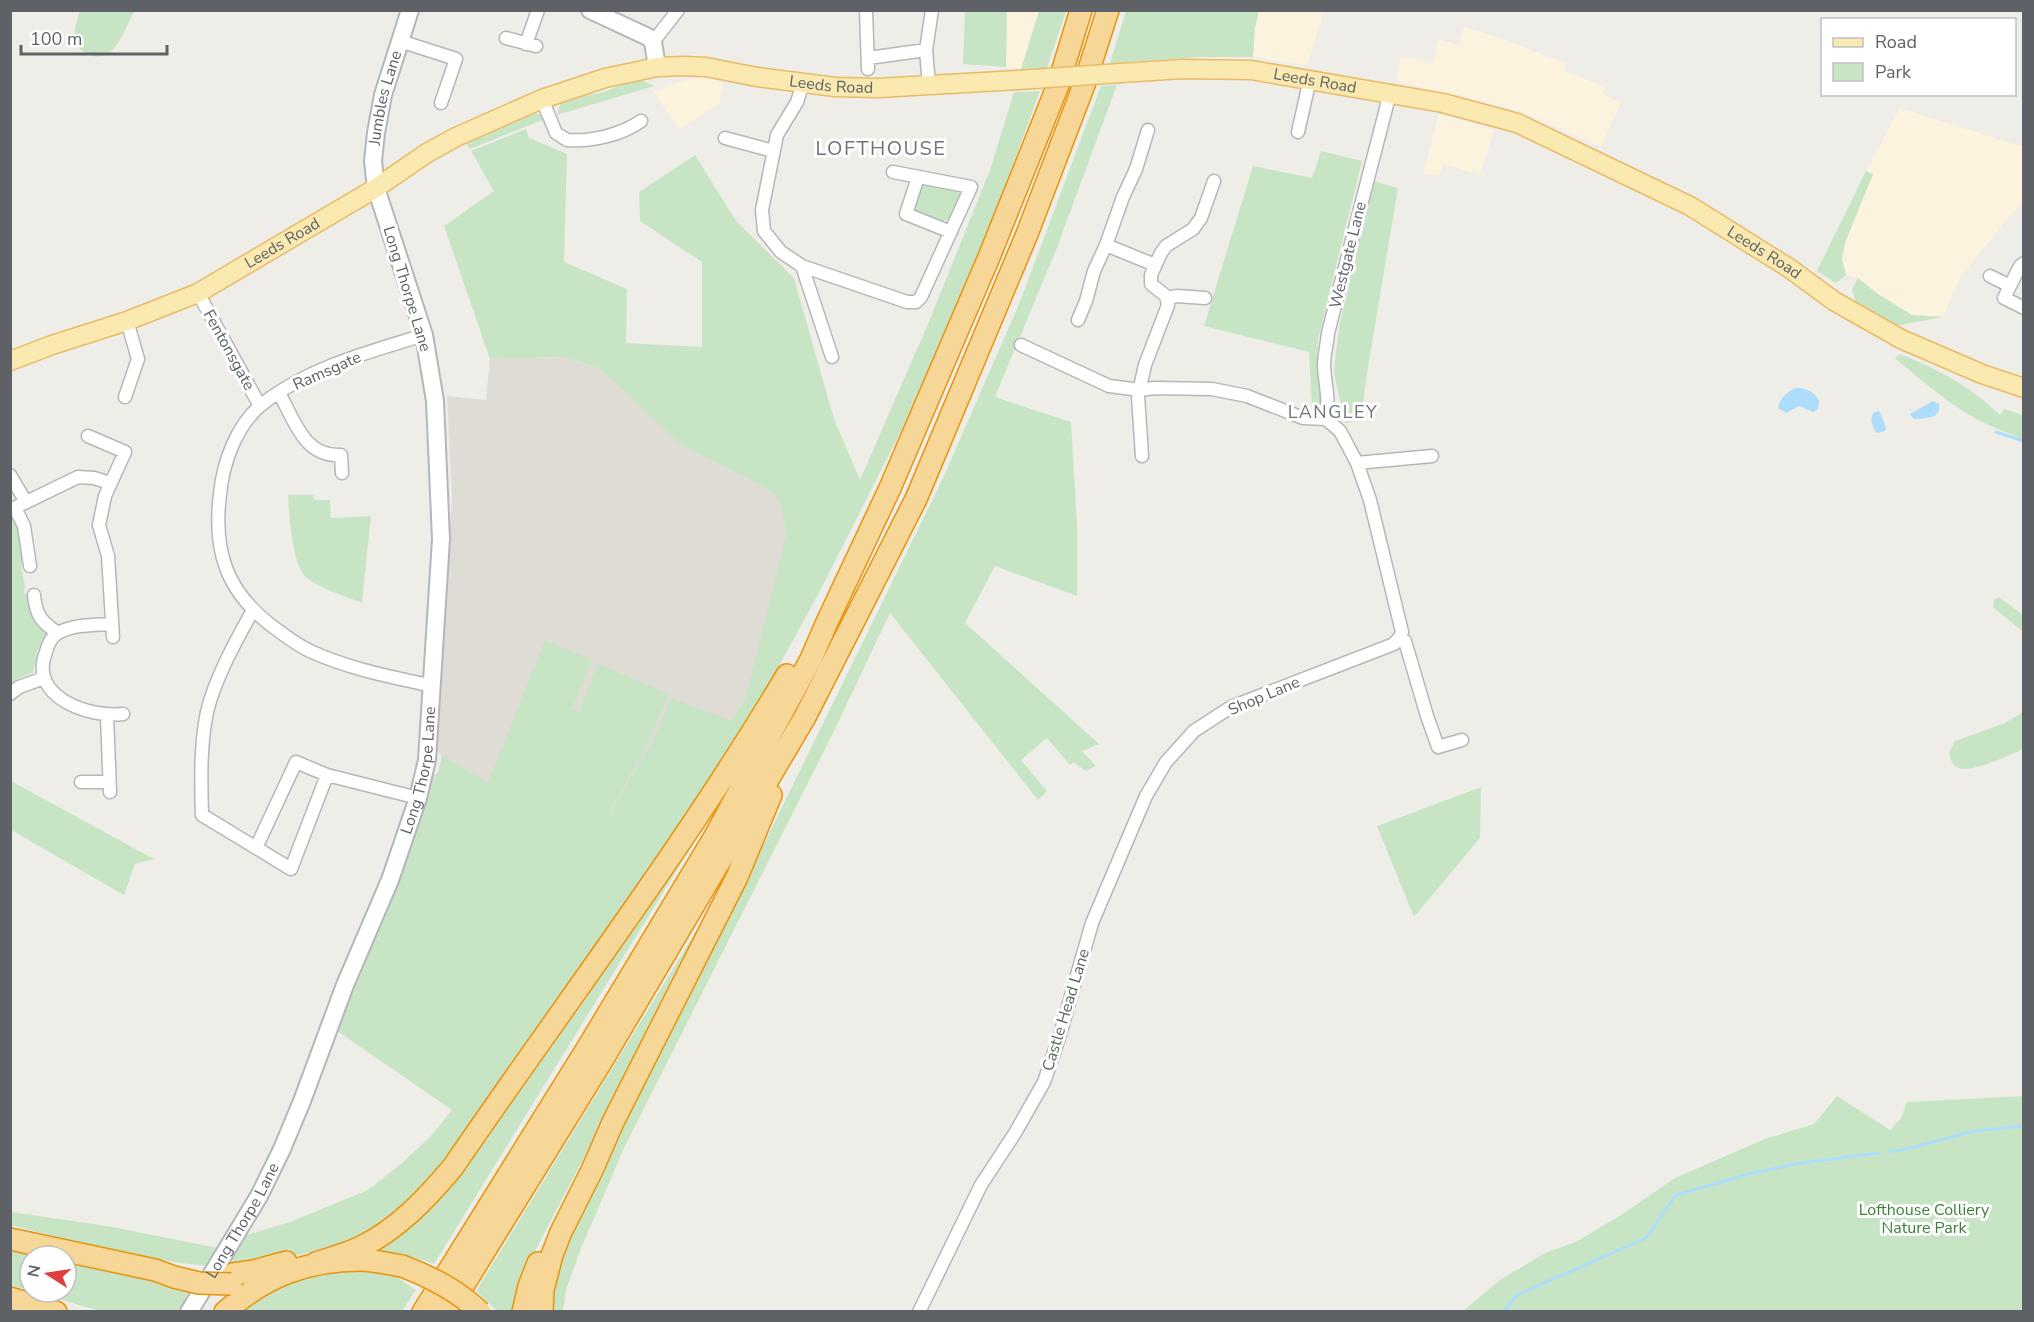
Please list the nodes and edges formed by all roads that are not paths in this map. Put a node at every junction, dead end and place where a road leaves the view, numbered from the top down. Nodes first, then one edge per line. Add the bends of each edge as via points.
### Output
1 (410, 10) edge
2 (538, 10) edge
3 (590, 10) edge
4 (678, 10) edge
5 (866, 10) edge
6 (932, 10) edge
7 (1081, 10) edge
8 (1108, 10) edge
9 (506, 38) dead end
10 (400, 41) junction
11 (653, 42) junction
12 (926, 50) junction
13 (657, 67) junction
14 (1310, 79) junction
15 (803, 83) junction
16 (929, 85) junction
17 (1390, 93) junction
18 (542, 99) junction
19 (441, 103) dead end
20 (641, 121) dead end
21 (1148, 130) dead end
22 (1298, 132) dead end
23 (725, 138) dead end
24 (772, 151) junction
25 (893, 172) dead end
26 (918, 177) junction
27 (1214, 181) dead end
28 (376, 188) junction
29 (951, 232) junction
30 (1106, 245) junction
31 (2024, 263) edge
32 (1155, 265) junction
33 (802, 266) junction
34 (1990, 276) dead end
35 (2010, 286) junction
36 (198, 293) junction
37 (1167, 298) junction
38 (1205, 298) dead end
39 (2024, 308) edge
40 (1078, 320) dead end
41 (127, 321) junction
42 (424, 335) junction
43 (1021, 345) dead end
44 (832, 357) dead end
45 (10, 361) edge
46 (2024, 388) edge
47 (1140, 390) junction
48 (279, 393) junction
49 (126, 397) dead end
50 (260, 406) junction
51 (1326, 419) junction
52 (88, 436) dead end
53 (1142, 456) dead end
54 (1432, 456) dead end
55 (1357, 463) junction
56 (342, 473) dead end
57 (10, 475) edge
58 (110, 483) junction
59 (26, 502) junction
60 (13, 509) edge
61 (30, 566) dead end
62 (34, 595) dead end
63 (253, 610) junction
64 (827, 621) junction
65 (112, 624) junction
66 (1401, 632) junction
67 (58, 633) junction
68 (113, 637) dead end
69 (44, 678) junction
70 (433, 686) junction
71 (11, 694) edge
72 (123, 714) dead end
73 (107, 716) junction
74 (804, 717) junction
75 (1462, 740) dead end
76 (327, 775) junction
77 (81, 782) dead end
78 (1146, 796) joint
79 (418, 798) junction
80 (256, 848) junction
81 (613, 1122) junction
82 (389, 1229) junction
83 (10, 1239) edge
84 (316, 1263) junction
85 (232, 1279) junction
86 (271, 1280) junction
87 (10, 1298) edge
88 (56, 1311) edge
89 (189, 1311) edge
90 (225, 1311) edge
91 (423, 1311) edge
92 (447, 1311) edge
93 (480, 1311) edge
94 (523, 1311) edge
95 (542, 1311) edge
96 (919, 1311) edge

1 - 10 main road, Jumbles Lane
2 - 9 street via 531,45
3 - 11 main road via 642,33
4 - 11 street
5 - 12 street via 868,63
6 - 12 street
7 - 64 highway via 1058,85 989,257 890,489
8 - 74 highway via 1027,234 916,499
10 - 19 street via 456,59
10 - 28 main road, Jumbles Lane via 376,132
11 - 13 main road
12 - 16 street
13 - 15 main road, Leeds Road via 706,67
13 - 18 main road, Leeds Road via 605,78
14 - 16 main road, Leeds Road, bridge via 1251,70 1182,69
14 - 17 main road, Leeds Road
14 - 22 street
15 - 16 main road, Leeds Road via 878,88
15 - 24 street
17 - 46 main road, Leeds Road via 1443,103 1525,127 1690,206 1894,336
17 - 51 street, Westgate Lane via 1329,333 1324,367
18 - 20 street via 556,133 567,140 617,133
18 - 28 main road, Leeds Road via 456,137
21 - 30 street
23 - 24 street
24 - 33 street via 762,210 764,231 781,252
25 - 26 street
26 - 29 street via 906,214
26 - 29 street via 971,187
27 - 32 street via 1201,218 1193,229 1166,246
28 - 36 main road, Leeds Road
28 - 42 main road, Long Thorpe Lane
29 - 33 street via 921,297 913,303
30 - 32 street
30 - 40 street
31 - 35 street
32 - 37 street via 1152,284
33 - 44 street
34 - 35 street
35 - 39 street via 2004,298
36 - 41 main road, Leeds Road
36 - 50 street, Fentonsgate
37 - 38 street
37 - 47 street
41 - 45 main road, Leeds Road
41 - 49 street via 138,359
42 - 48 street, Ramsgate via 319,371
42 - 70 main road, Long Thorpe Lane via 435,400 441,517
43 - 47 street via 1109,386
47 - 51 street via 1212,389 1246,396 1303,418
47 - 53 street
48 - 50 street, Ramsgate
48 - 56 street via 310,446 330,456 341,455
50 - 63 street, Ramsgate via 234,441 218,509 222,556 230,578
51 - 55 street via 1340,431
52 - 58 street via 125,452
54 - 55 street
55 - 66 street
57 - 59 street
58 - 59 street via 78,477
58 - 65 street via 99,525 108,556
59 - 60 street
60 - 61 street via 24,526
62 - 67 street via 44,624
63 - 70 street, Ramsgate via 309,651 362,670
63 - 80 street via 228,657 208,711 200,761 202,814
64 - 82 highway via 805,646 655,879 453,1167 435,1189
64 - 91 highway via 811,659 714,838
65 - 67 street via 80,626
65 - 68 street
66 - 75 street via 1438,747
66 - 78 street, Shop Lane via 1394,644 1231,707 1194,731 1167,762
67 - 69 street via 44,655
69 - 71 street
69 - 73 street via 64,702
70 - 79 main road, Long Thorpe Lane via 427,760
72 - 73 street
73 - 77 street via 109,787
74 - 81 highway via 737,877
74 - 92 highway via 609,1049
76 - 79 street
76 - 80 street via 296,762
76 - 80 street via 291,869
78 - 96 street, Castle Head Lane via 1092,923 1044,1082 981,1185
79 - 89 main road, Long Thorpe Lane via 390,880 282,1149 253,1207
81 - 94 highway via 544,1250
81 - 95 highway via 552,1256
82 - 84 highway via 360,1248
82 - 85 highway
83 - 85 highway, bridge via 199,1283
84 - 86 highway
84 - 93 highway, bridge via 363,1260 402,1266 462,1295
85 - 86 highway
86 - 90 highway
87 - 88 highway

